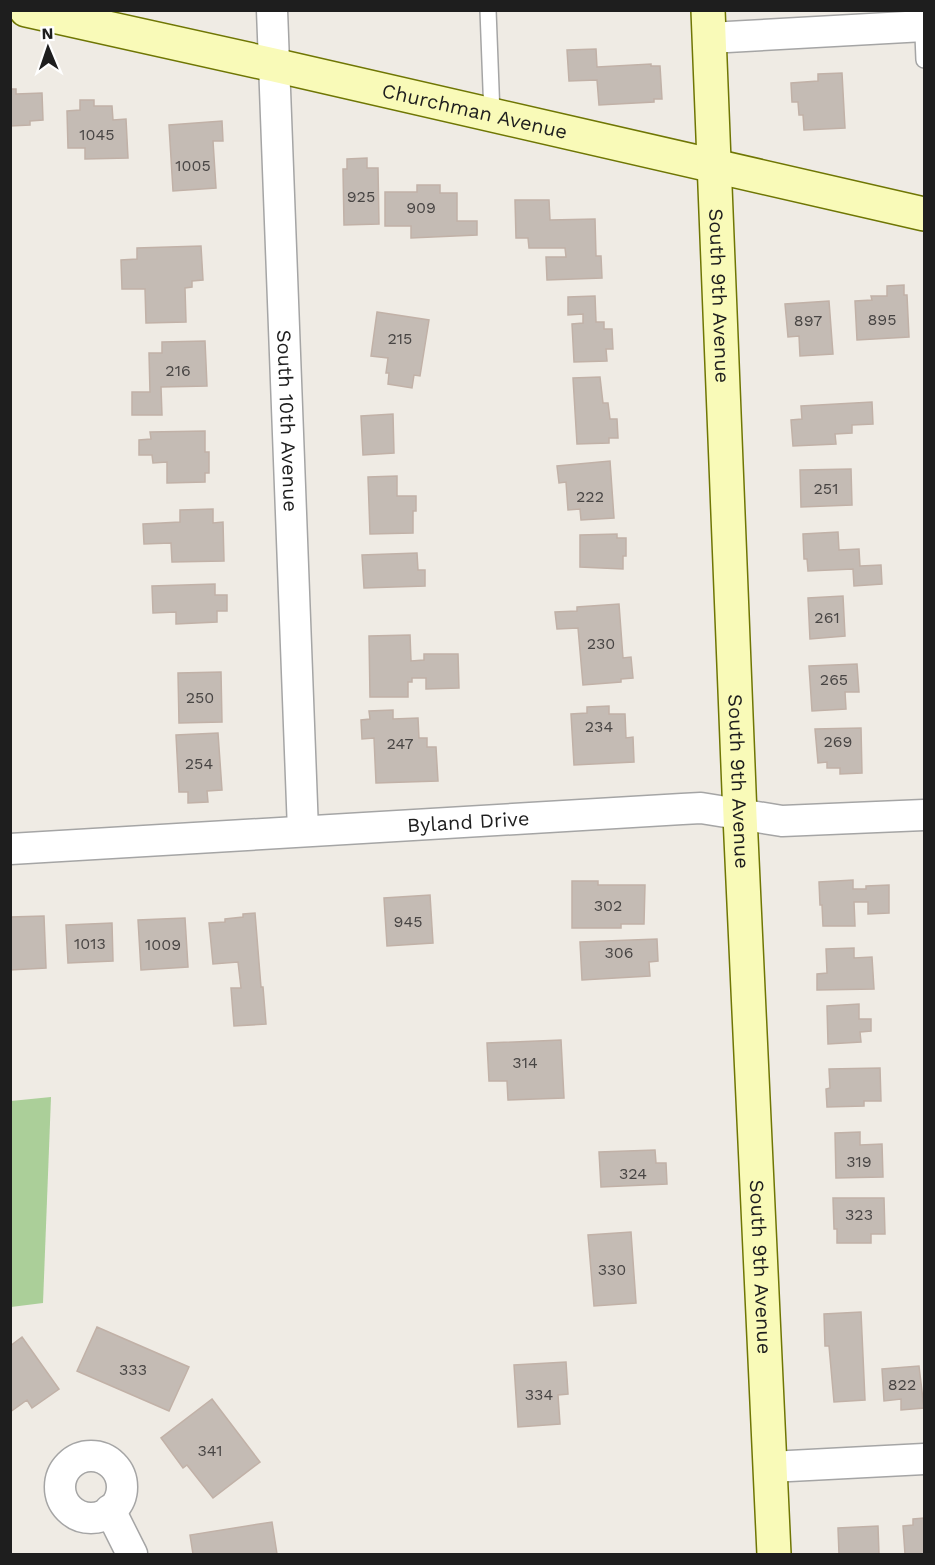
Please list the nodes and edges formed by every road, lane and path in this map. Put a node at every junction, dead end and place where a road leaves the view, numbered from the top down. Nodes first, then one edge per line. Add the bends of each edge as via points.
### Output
1 (272, 10) edge
2 (488, 10) edge
3 (42, 12) edge
4 (923, 21) edge
5 (709, 24) edge
6 (924, 60) edge
7 (274, 65) junction
8 (492, 115) junction
9 (714, 165) junction
10 (924, 214) edge
11 (924, 815) edge
12 (740, 816) junction
13 (303, 831) junction
14 (10, 849) edge
15 (924, 1459) edge
16 (770, 1467) junction
17 (110, 1510) dead end
18 (132, 1554) edge
19 (774, 1554) edge

1 - 7 street, South 10th Avenue
2 - 8 lane
3 - 7 street, Churchman Avenue
4 - 5 street
4 - 6 lane
5 - 9 street, South 9th Avenue
7 - 8 street, Churchman Avenue
7 - 13 street, South 10th Avenue
8 - 9 street, Churchman Avenue
9 - 10 street, Churchman Avenue
9 - 12 street, South 9th Avenue
11 - 12 street, Byland Drive via 782,821
12 - 13 street, Byland Drive via 701,808
12 - 16 street, South 9th Avenue
13 - 14 street, Byland Drive
15 - 16 street
16 - 19 street, South 9th Avenue
17 - 18 street

